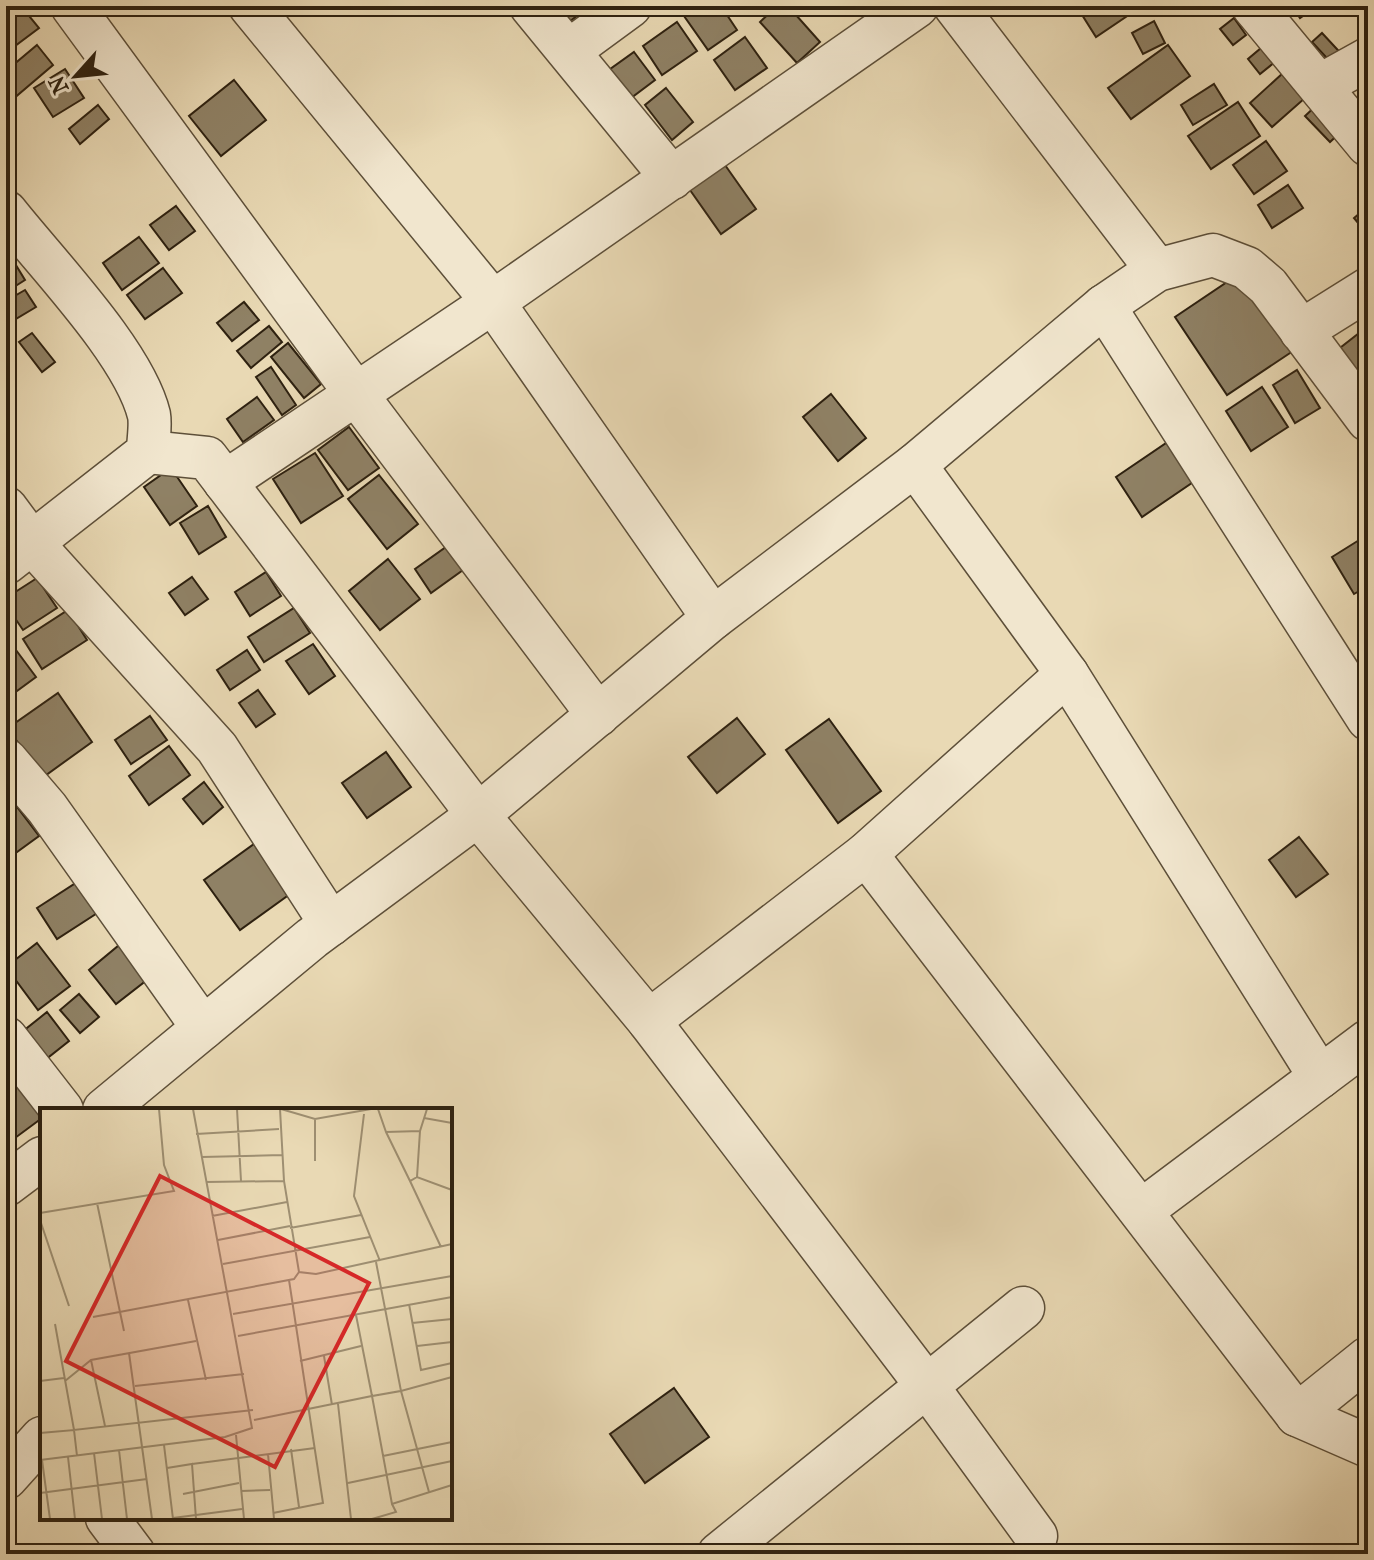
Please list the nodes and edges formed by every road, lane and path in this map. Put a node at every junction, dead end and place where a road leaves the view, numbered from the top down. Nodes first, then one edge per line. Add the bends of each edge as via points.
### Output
1 (72, 6) edge
2 (250, 6) edge
3 (531, 6) edge
4 (630, 6) edge
5 (917, 6) edge
6 (955, 6) edge
7 (1253, 6) edge
8 (570, 50) junction
9 (1368, 59) edge
10 (1321, 85) junction
11 (1368, 145) edge
12 (672, 178) junction
13 (6, 212) edge
14 (1157, 270) junction
15 (1368, 289) edge
16 (493, 302) junction
17 (1104, 306) junction
18 (1301, 331) junction
19 (356, 394) junction
20 (1368, 420) edge
21 (148, 452) junction
22 (915, 465) junction
23 (225, 482) junction
24 (6, 508) edge
25 (19, 553) edge
26 (713, 618) junction
27 (1067, 674) junction
28 (598, 715) junction
29 (1368, 719) edge
30 (6, 760) edge
31 (478, 815) junction
32 (866, 854) junction
33 (331, 924) junction
34 (649, 1021) junction
35 (203, 1028) junction
36 (6, 1038) edge
37 (1368, 1041) edge
38 (1320, 1077) junction
39 (60, 1108) edge
40 (106, 1108) edge
41 (40, 1160) edge
42 (6, 1185) edge
43 (1141, 1211) junction
44 (1023, 1308) dead end
45 (1368, 1358) edge
46 (927, 1386) junction
47 (1297, 1415) junction
48 (40, 1440) edge
49 (1368, 1446) edge
50 (6, 1478) edge
51 (108, 1520) edge
52 (1036, 1536) dead end
53 (134, 1554) edge
54 (719, 1554) edge

1 - 19 street
2 - 16 street
3 - 8 street
4 - 8 street
5 - 12 street
6 - 14 street
7 - 10 street
8 - 12 street
9 - 10 street
10 - 11 street
12 - 16 street
13 - 21 street via 108,339 135,381 149,417
14 - 17 street
14 - 18 street via 1213,255 1247,268 1268,286
15 - 18 street
16 - 19 street
16 - 26 street
17 - 22 street
17 - 29 street
18 - 20 street
19 - 23 street
19 - 28 street
21 - 23 street via 207,458
21 - 25 street
22 - 26 street
22 - 27 street
23 - 31 street
24 - 25 street
25 - 33 street via 217,748
26 - 28 street
27 - 32 street
27 - 38 street
28 - 31 street
30 - 35 street via 47,808
31 - 33 street
31 - 34 street
32 - 34 street
32 - 43 street
33 - 35 street
34 - 46 street
35 - 40 street
36 - 39 street
37 - 38 street
38 - 43 street
41 - 42 street
43 - 47 street
44 - 46 street
45 - 47 street
46 - 52 street
46 - 54 street
47 - 49 street
48 - 50 street
51 - 53 street

